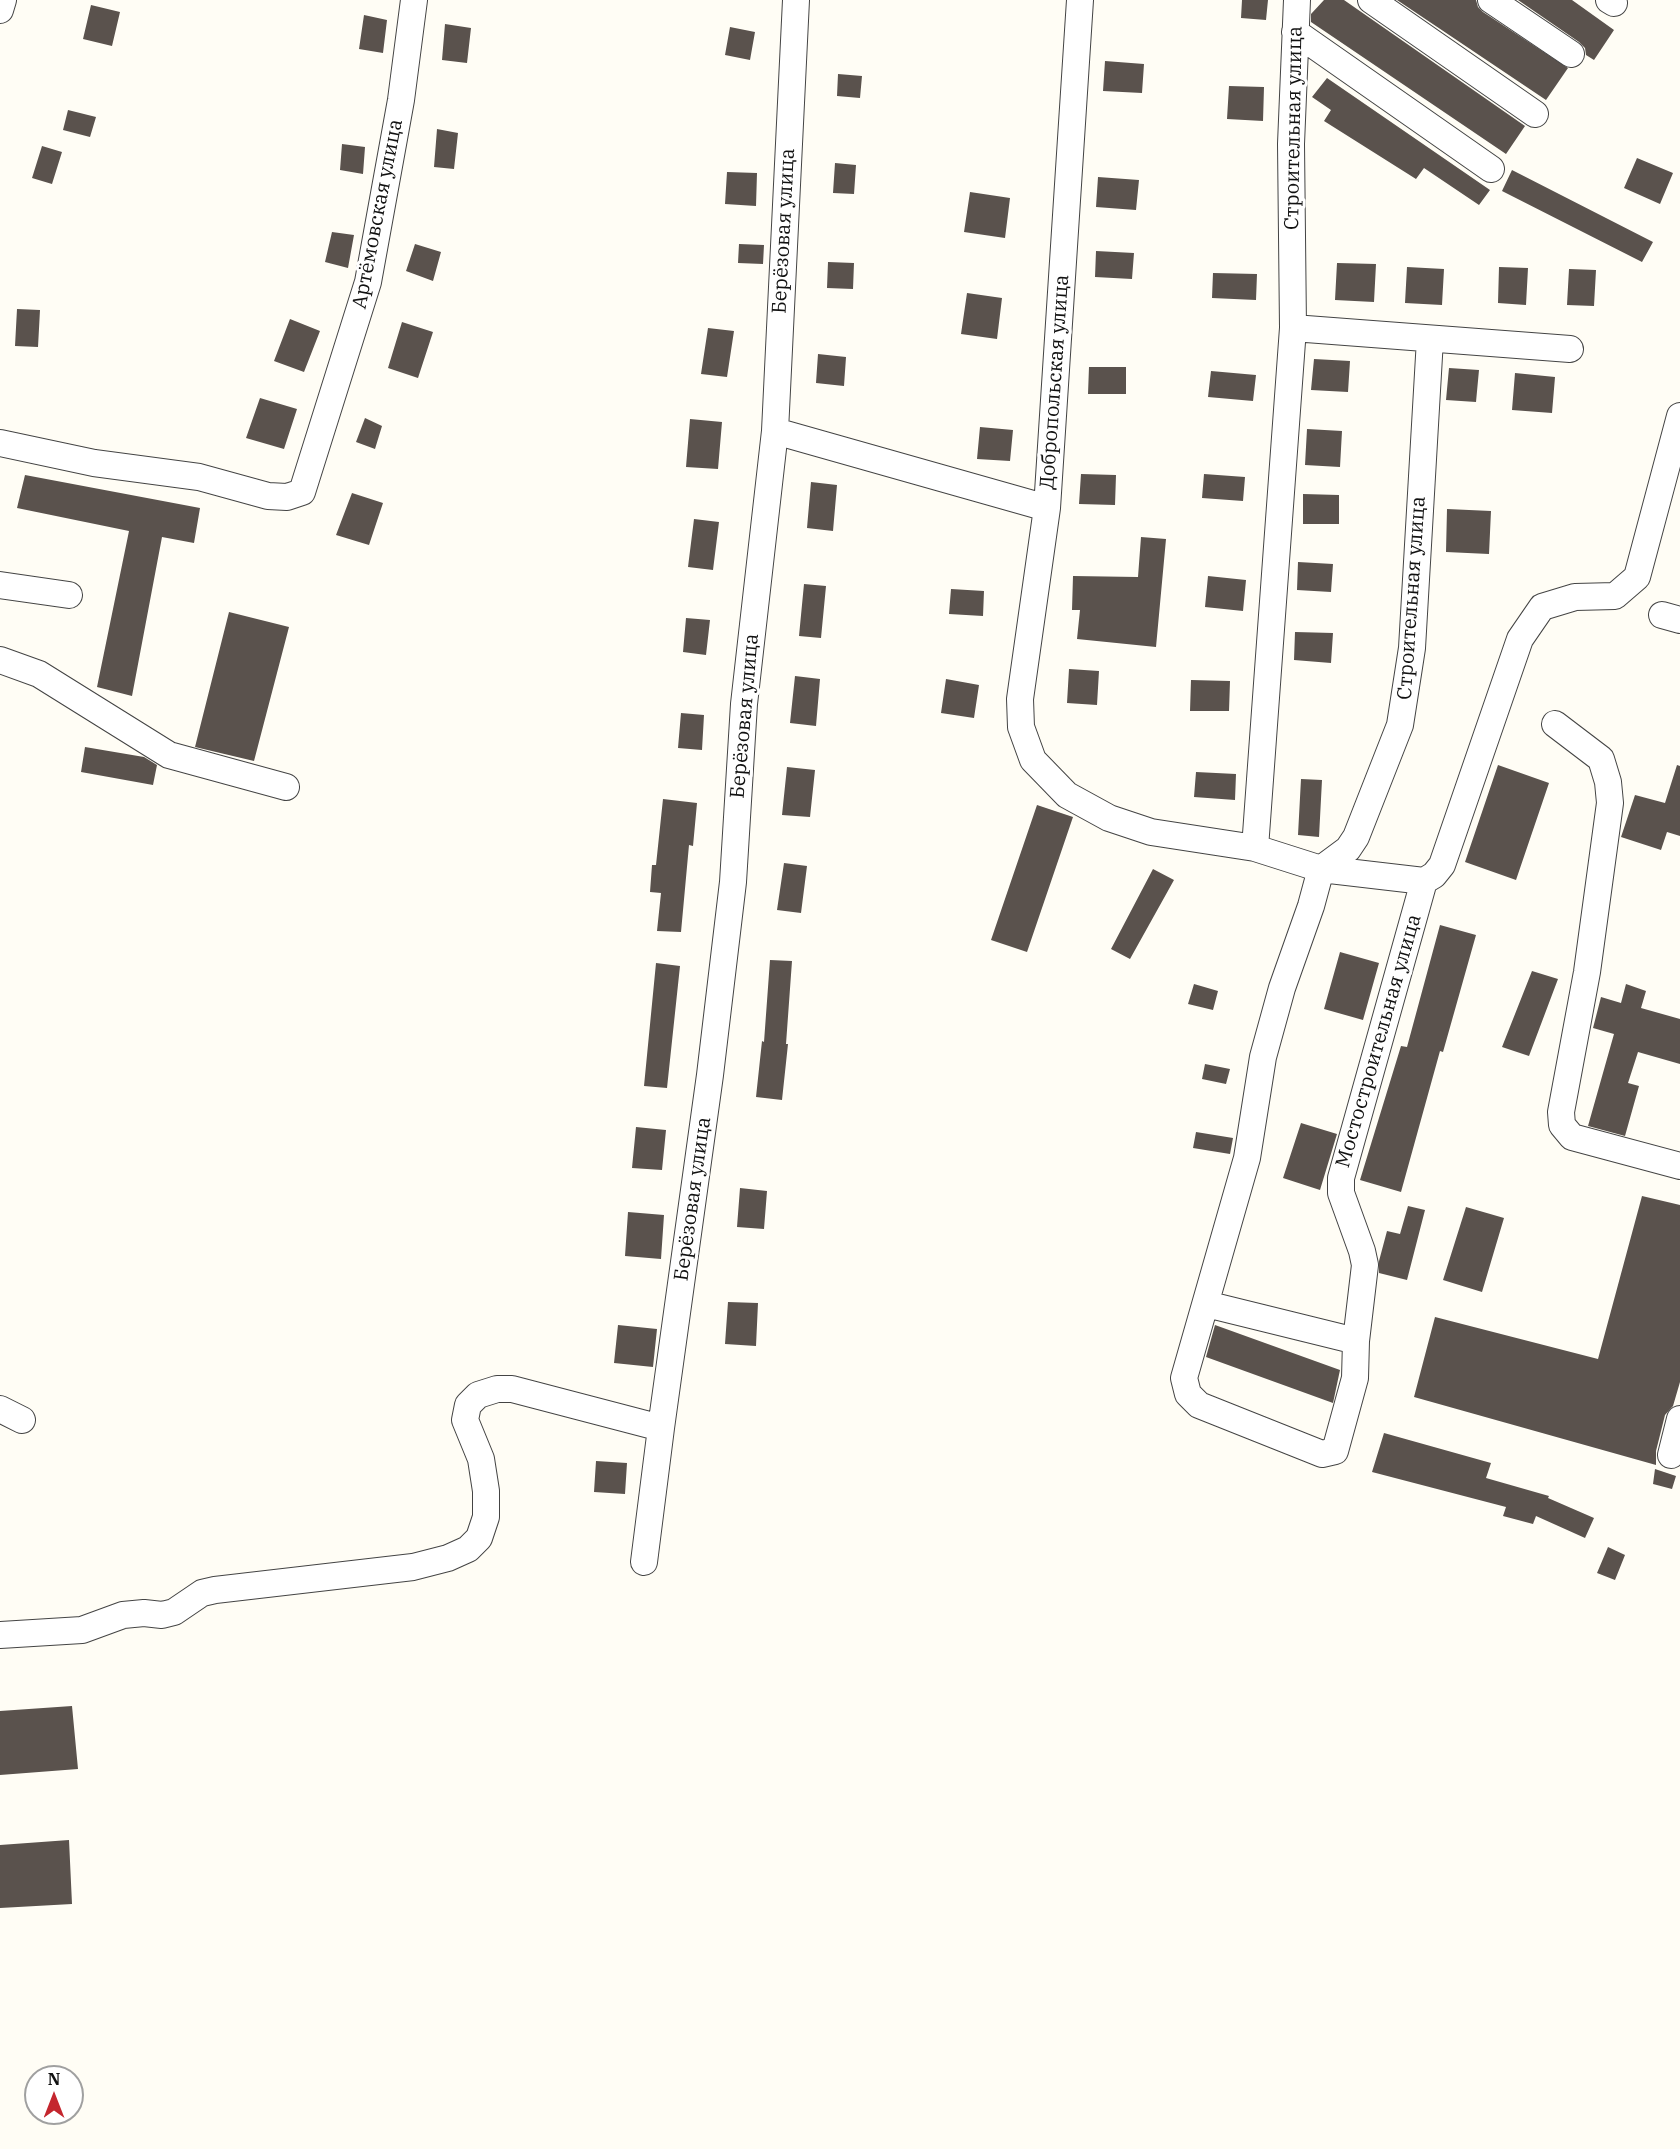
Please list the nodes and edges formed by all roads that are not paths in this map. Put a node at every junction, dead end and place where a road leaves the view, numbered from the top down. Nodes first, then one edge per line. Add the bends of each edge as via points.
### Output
1 (3, 0) edge
2 (414, 0) edge
3 (796, 0) edge
4 (1080, 0) edge
5 (1297, 0) edge
6 (1371, 0) edge
7 (1491, 0) edge
8 (0, 10) edge
9 (1295, 33) junction
10 (1570, 54) dead end
11 (1535, 114) dead end
12 (1491, 170) dead end
13 (1293, 328) junction
14 (1430, 339) junction
15 (1570, 349) dead end
16 (1680, 416) edge
17 (775, 430) junction
18 (0, 443) edge
19 (1047, 507) junction
20 (0, 585) edge
21 (69, 595) dead end
22 (0, 660) edge
23 (1555, 724) dead end
24 (286, 787) dead end
25 (1255, 848) junction
26 (1321, 869) junction
27 (1424, 881) junction
28 (1680, 1166) edge
29 (1206, 1304) junction
30 (1356, 1341) junction
31 (1680, 1419) edge
32 (661, 1428) junction
33 (1671, 1455) dead end
34 (644, 1562) dead end
35 (0, 1635) edge

1 - 8 street
2 - 18 street, Артёмовская улица via 401,100 368,282 302,492 287,497 268,496 199,477 94,463
3 - 17 street, Берёзовая улица
4 - 19 street, Добропольская улица
5 - 9 street, Строительная улица
6 - 11 street
7 - 10 street
9 - 12 street
9 - 13 street, Строительная улица via 1291,144
13 - 14 street
13 - 25 street, Строительная улица
14 - 15 street
14 - 26 street, Строительная улица via 1412,648 1402,717 1356,837 1348,849
16 - 27 street via 1637,577 1615,596 1575,597 1542,607 1520,639 1442,865
17 - 19 street
17 - 32 street, Берёзовая улица via 744,704 733,882
19 - 25 street, Добропольская улица via 1020,699 1021,727 1033,760 1067,795 1109,818 1151,832
20 - 21 street
22 - 24 street via 39,674 169,755
23 - 28 street via 1601,759 1610,804 1562,1125 1572,1137
25 - 26 street
26 - 27 street
26 - 29 street via 1263,1057 1246,1158
27 - 30 street, Мостостроительная улица via 1341,1178 1341,1193 1365,1265
29 - 30 street
29 - 30 street, Мостостроительная улица via 1184,1378 1188,1394 1199,1405 1322,1454 1331,1454 1337,1448 1355,1378
31 - 33 street
32 - 34 street, Берёзовая улица
32 - 35 street via 512,1389 497,1389 478,1395 468,1405 465,1420 481,1458 486,1491 486,1517 479,1538 468,1549 413,1567 215,1590 202,1593 174,1612 123,1615 82,1630

